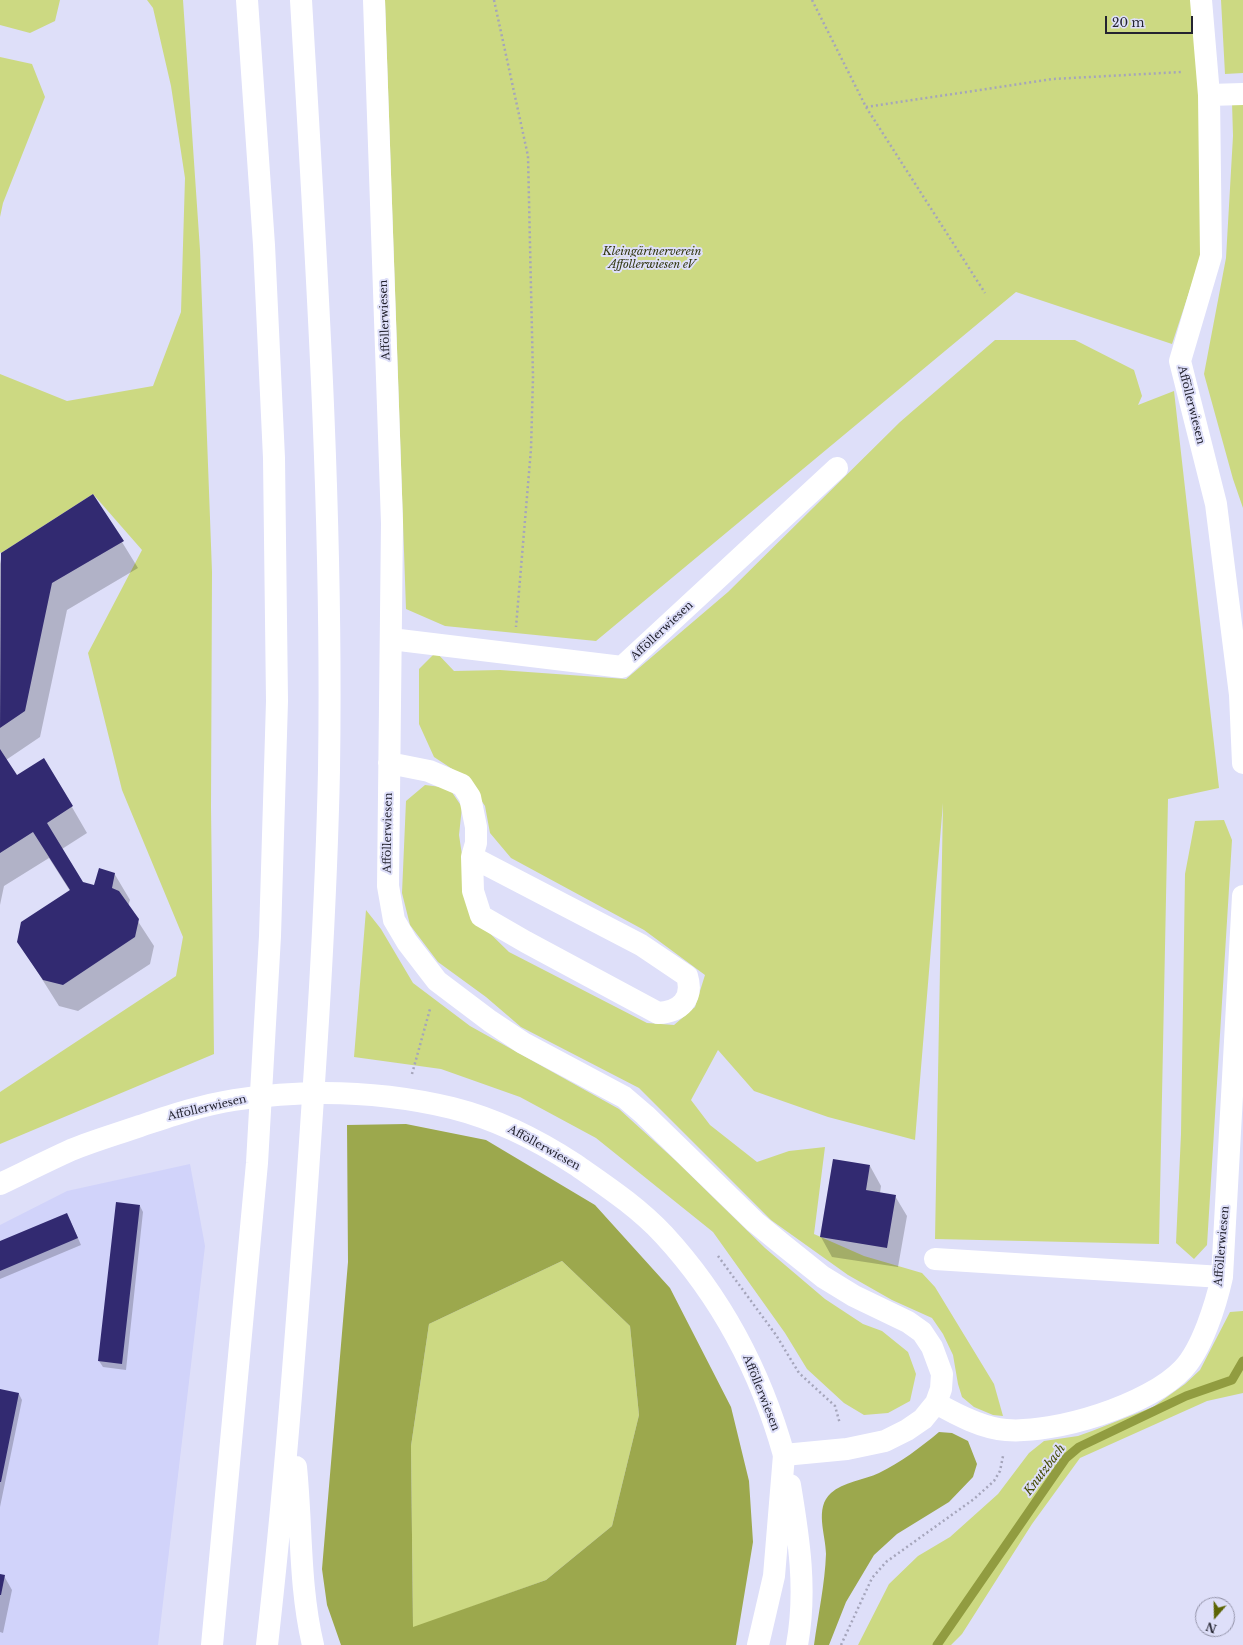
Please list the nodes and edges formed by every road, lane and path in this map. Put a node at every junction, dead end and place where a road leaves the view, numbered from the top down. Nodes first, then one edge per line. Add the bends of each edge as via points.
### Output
1 (247, 0) edge
2 (301, 0) edge
3 (374, 0) edge
4 (494, 0) edge
5 (812, 0) edge
6 (1201, 0) edge
7 (1207, 72) junction
8 (1243, 94) edge
9 (1209, 95) junction
10 (866, 107) junction
11 (985, 293) dead end
12 (837, 468) dead end
13 (391, 639) junction
14 (513, 654) junction
15 (389, 763) junction
16 (1243, 763) edge
17 (472, 858) junction
18 (1243, 896) edge
19 (437, 981) junction
20 (411, 1080) dead end
21 (0, 1184) edge
22 (935, 1259) dead end
23 (1222, 1277) junction
24 (936, 1403) junction
25 (291, 1410) junction
26 (1006, 1430) junction
27 (784, 1455) junction
28 (212, 1645) edge
29 (267, 1645) edge
30 (314, 1645) edge
31 (758, 1645) edge
32 (797, 1645) edge
33 (841, 1645) edge

1 - 28 main road via 264,245 274,458 277,701 270,936 257,1163
2 - 25 main road via 315,230 328,543 329,770 320,1004
3 - 13 main road, Afföllerwiesen via 392,523
4 - 14 path via 528,156 533,377 531,449
5 - 10 path
6 - 7 main road, Afföllerwiesen
7 - 9 main road, Afföllerwiesen
7 - 10 path via 1053,79
8 - 9 main road
9 - 16 main road, Afföllerwiesen via 1211,256 1180,361 1216,504 1240,695
10 - 11 path
12 - 14 main road, Afföllerwiesen via 622,667
13 - 14 main road, Afföllerwiesen
13 - 15 main road, Afföllerwiesen
15 - 17 main road via 429,771 462,785 470,798 476,827 476,843
15 - 19 main road, Afföllerwiesen via 388,886 394,920 407,942
17 - 17 main road via 473,891 481,916 658,1013 677,1010 685,1000 690,984 687,976 641,945
18 - 23 main road, Afföllerwiesen
19 - 20 path
19 - 24 main road, Afföllerwiesen via 517,1038 624,1097 645,1114 755,1222 823,1277 922,1332 932,1346 942,1374 941,1389
21 - 27 main road, Afföllerwiesen via 72,1150 175,1114 232,1100 290,1094 344,1093 399,1098 454,1108 510,1128 558,1153 614,1190 663,1233 700,1278 734,1328 763,1391
22 - 23 main road
23 - 26 main road, Afföllerwiesen via 1216,1302 1196,1351 1184,1369 1168,1382 1142,1398 1096,1416 1035,1430
24 - 26 main road, Afföllerwiesen via 973,1421
24 - 27 main road, Afföllerwiesen via 923,1419 885,1441 847,1449
25 - 29 main road
25 - 30 main road via 299,1502 300,1562 304,1601
26 - 33 path via 1000,1471 994,1480 974,1499 886,1562 872,1578
27 - 31 main road via 774,1576
27 - 32 main road via 802,1571 802,1603

